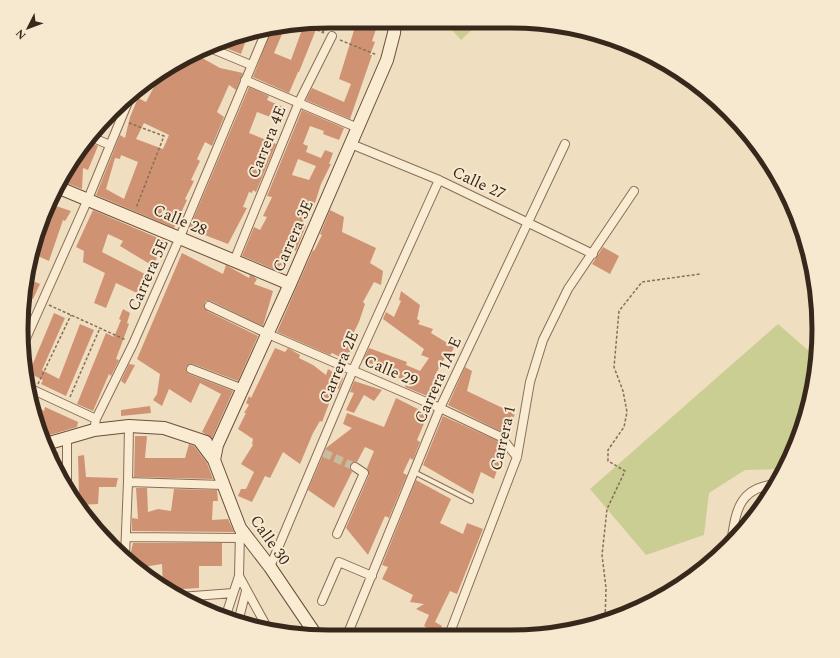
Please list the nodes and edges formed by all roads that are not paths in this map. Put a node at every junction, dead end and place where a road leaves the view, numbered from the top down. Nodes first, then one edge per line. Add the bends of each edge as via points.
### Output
1 (394, 28) edge
2 (264, 35) edge
3 (332, 36) road end
4 (216, 50) edge
5 (251, 65) junction
6 (245, 80) junction
7 (299, 102) junction
8 (125, 108) edge
9 (358, 128) junction
10 (96, 139) edge
11 (350, 144) junction
12 (565, 144) dead end
13 (110, 145) junction
14 (440, 180) junction
15 (62, 189) edge
16 (634, 191) dead end
17 (88, 199) junction
18 (527, 221) junction
19 (180, 237) junction
20 (593, 254) junction
21 (234, 261) junction
22 (290, 284) junction
23 (209, 306) dead end
24 (28, 333) edge
25 (268, 334) junction
26 (191, 369) dead end
27 (353, 370) junction
28 (243, 389) junction
29 (34, 390) edge
30 (440, 408) junction
31 (95, 425) junction
32 (129, 426) junction
33 (67, 438) junction
34 (199, 440) junction
35 (50, 443) edge
36 (217, 445) junction
37 (517, 457) junction
38 (214, 460) junction
39 (354, 467) tunnel mouth
40 (414, 472) junction
41 (67, 478) edge
42 (128, 482) junction
43 (223, 484) junction
44 (769, 485) edge
45 (471, 501) dead end
46 (733, 532) edge
47 (240, 533) junction
48 (337, 534) dead end
49 (126, 538) junction
50 (125, 550) edge
51 (270, 568) junction
52 (238, 576) junction
53 (372, 576) junction
54 (246, 589) junction
55 (233, 591) junction
56 (190, 596) edge
57 (322, 601) dead end
58 (227, 612) edge
59 (239, 616) edge
60 (265, 623) edge
61 (312, 629) edge
62 (349, 630) edge
63 (451, 630) edge

1 - 9 main road, Carrera 3E via 387,60
2 - 5 street, Carrera 5E
3 - 7 street, Carrera 4E
4 - 5 street
5 - 6 street, Carrera 5E
6 - 7 street
6 - 19 street, Carrera 5E
7 - 9 street
7 - 21 street, Carrera 4E
8 - 13 street
9 - 11 main road, Carrera 3E
10 - 13 street
11 - 14 street, Calle 27
11 - 22 main road, Carrera 3E
12 - 18 street, Carrera 1A E
13 - 17 street
14 - 18 street, Calle 27
14 - 27 street, Carrera 2E
15 - 17 main road, Calle 28
16 - 20 street, Carrera 1
17 - 19 main road, Calle 28
17 - 24 street
18 - 20 street, Calle 27
18 - 30 street, Carrera 1A E
19 - 21 main road, Calle 28
19 - 31 street, Carrera 5E
20 - 37 street, Carrera 1 via 568,289 543,340 530,382
21 - 22 main road, Calle 28
22 - 25 main road, Carrera 3E
23 - 25 street, Calle 29
25 - 27 street, Calle 29
25 - 28 main road, Carrera 3E
26 - 28 street
27 - 30 street, Calle 29
27 - 51 street, Carrera 2E via 322,452
28 - 36 main road, Carrera 3E
29 - 31 street via 66,406
30 - 37 street, Calle 29 via 501,437
30 - 40 street, Carrera 1A E
31 - 32 main road
31 - 33 main road
32 - 34 main road via 164,428
32 - 42 street
33 - 35 main road
33 - 41 street
34 - 36 main road
34 - 38 main road, Calle 30
36 - 38 main road, Carrera 3E
37 - 63 street, Carrera 1
38 - 43 main road, Calle 30
39 - 48 street via 364,473
40 - 45 lane
40 - 53 street, Carrera 1A E
42 - 43 street
42 - 49 street
43 - 47 main road, Calle 30
44 - 46 street via 751,490 740,504
47 - 49 street
47 - 51 main road, Calle 30
47 - 52 street
49 - 50 street
51 - 61 main road, Calle 30
52 - 54 street
52 - 55 street
53 - 57 street via 339,562
53 - 62 street, Carrera 1A E
54 - 55 street via 237,586
54 - 59 street
54 - 60 street
55 - 56 street
55 - 58 street

